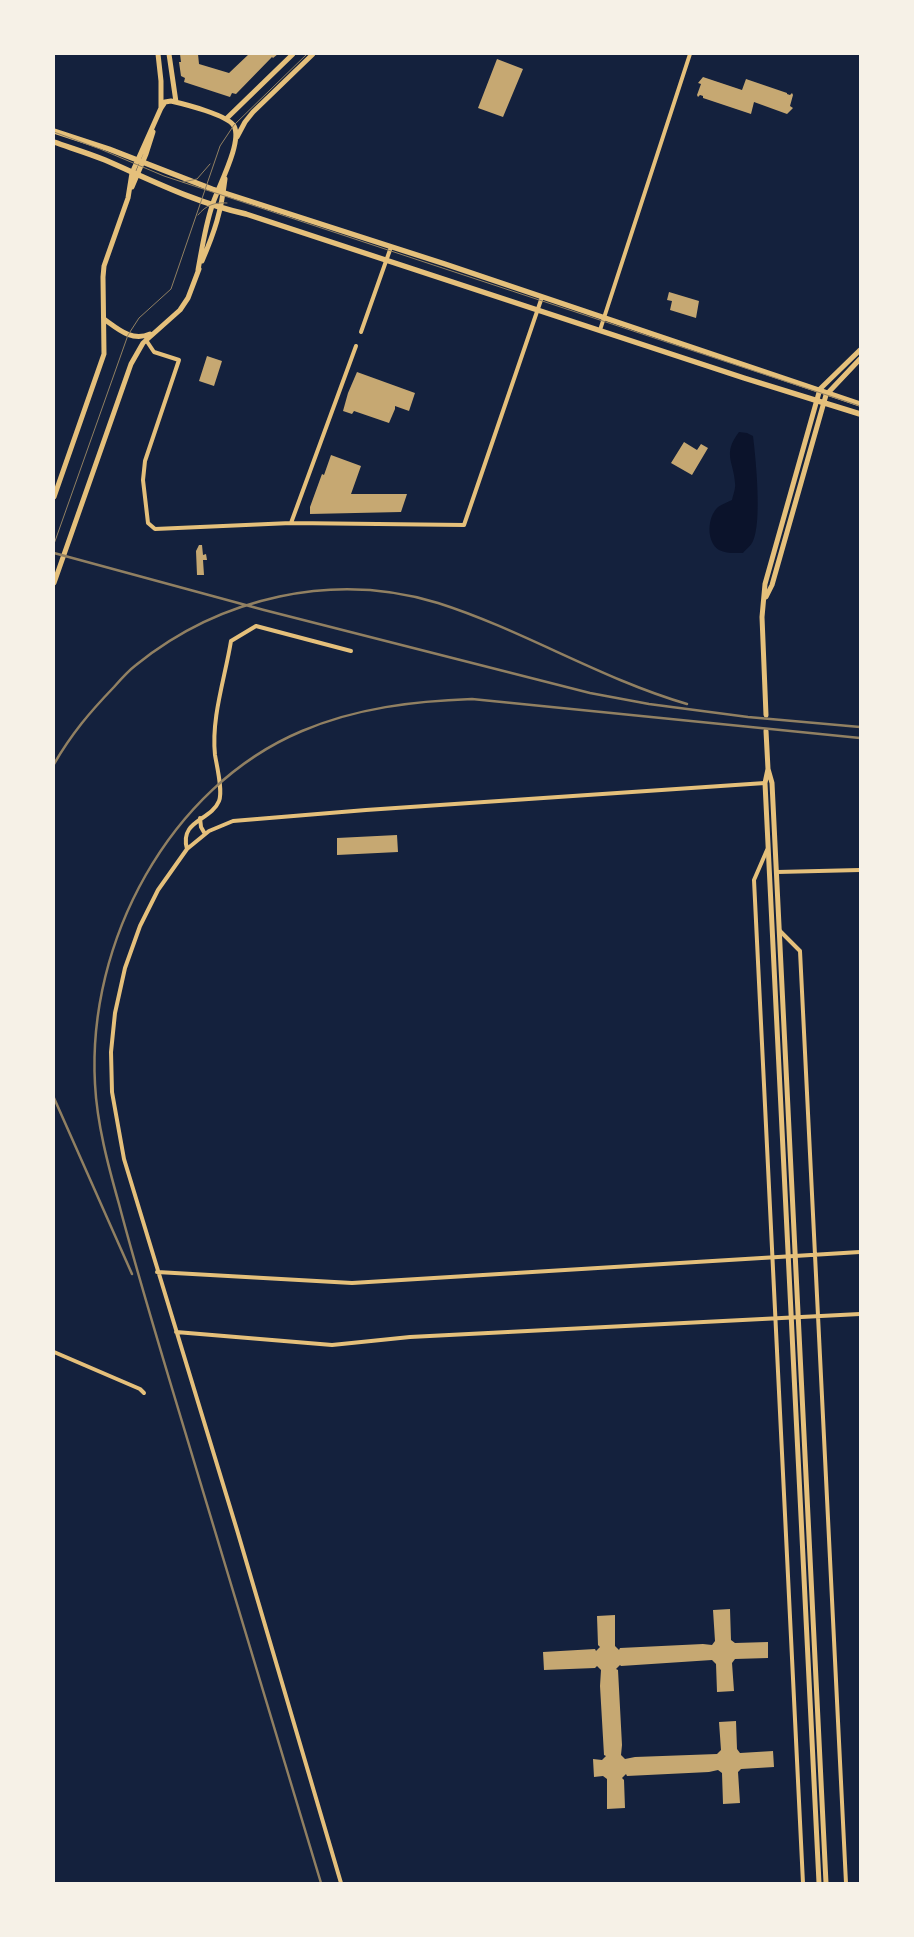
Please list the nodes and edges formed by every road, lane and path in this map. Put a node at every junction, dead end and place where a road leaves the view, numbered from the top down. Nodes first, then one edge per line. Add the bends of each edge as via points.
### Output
1 (158, 54) edge
2 (169, 54) edge
3 (293, 54) edge
4 (313, 54) edge
5 (690, 54) edge
6 (176, 102) junction
7 (161, 108) junction
8 (226, 118) junction
9 (54, 131) edge
10 (237, 137) junction
11 (54, 142) edge
12 (140, 162) junction
13 (134, 174) junction
14 (220, 192) junction
15 (212, 205) junction
16 (221, 208) junction
17 (392, 247) junction
18 (387, 260) junction
19 (198, 270) junction
20 (542, 297) junction
21 (538, 310) junction
22 (604, 318) junction
23 (104, 319) junction
24 (600, 330) junction
25 (361, 332) dead end
26 (152, 334) junction
27 (146, 340) junction
28 (356, 346) dead end
29 (860, 350) edge
30 (860, 358) edge
31 (820, 389) junction
32 (827, 392) junction
33 (816, 401) junction
34 (823, 403) junction
35 (860, 404) edge
36 (860, 414) edge
37 (54, 497) edge
38 (291, 523) junction
39 (54, 584) edge
40 (765, 600) junction
41 (352, 651) dead end
42 (766, 716) dead end
43 (766, 731) dead end
44 (768, 769) junction
45 (765, 783) junction
46 (200, 818) junction
47 (205, 834) junction
48 (187, 848) junction
49 (768, 848) junction
50 (860, 870) edge
51 (777, 872) junction
52 (780, 930) junction
53 (860, 1252) edge
54 (814, 1254) junction
55 (796, 1255) junction
56 (772, 1256) junction
57 (788, 1256) junction
58 (157, 1272) junction
59 (860, 1314) edge
60 (818, 1316) junction
61 (791, 1317) junction
62 (799, 1317) junction
63 (775, 1318) junction
64 (176, 1332) junction
65 (54, 1352) edge
66 (144, 1393) dead end
67 (341, 1883) edge
68 (803, 1883) edge
69 (819, 1883) edge
70 (826, 1883) edge
71 (846, 1883) edge

1 - 7 main road
2 - 6 main road
3 - 8 main road
4 - 10 main road via 253,112
5 - 22 street
6 - 7 main road via 165,102
6 - 8 main road
7 - 12 main road
8 - 10 main road via 235,127
9 - 12 main road
10 - 14 main road
11 - 13 main road
12 - 13 main road
12 - 14 main road
13 - 15 main road
13 - 23 main road via 103,271
14 - 15 main road
14 - 16 main road
14 - 17 main road
15 - 16 main road
15 - 19 main road
16 - 18 main road
16 - 19 main road via 216,229
17 - 18 street
17 - 20 main road
18 - 21 main road
18 - 25 street
19 - 26 main road via 180,310
20 - 21 street
20 - 22 main road
21 - 24 main road
21 - 38 street via 464,525
22 - 24 street
22 - 31 main road
23 - 26 main road via 128,335 144,337
23 - 37 main road via 104,354
24 - 33 main road
26 - 27 main road
27 - 38 street via 154,352 180,360 145,461 143,480 148,523 155,529
27 - 39 main road via 131,364
28 - 38 street
29 - 31 main road
30 - 32 main road
31 - 32 main road
31 - 33 main road
32 - 34 main road
32 - 35 main road
33 - 34 main road
33 - 40 main road via 765,584
34 - 36 main road
34 - 40 main road
40 - 42 main road via 762,617
41 - 46 street via 256,626 231,641 214,737 220,800 213,810
43 - 44 main road
44 - 45 main road
44 - 51 main road via 772,783
45 - 47 street via 261,818 233,821
45 - 49 main road
46 - 47 street
46 - 48 street via 189,828
47 - 48 street
48 - 58 street via 158,890 140,926 114,1013 111,1052 112,1092 124,1159
49 - 56 street via 754,880
49 - 57 main road
50 - 51 street
51 - 52 main road
52 - 54 street via 800,951
52 - 55 main road
53 - 54 street
54 - 55 street
54 - 60 street
55 - 57 street
55 - 62 main road
56 - 57 street
56 - 58 street via 352,1283
56 - 63 street
57 - 61 main road
58 - 64 street
59 - 60 street
60 - 62 street
60 - 71 street
61 - 62 street
61 - 63 street
61 - 69 main road
62 - 70 main road
63 - 64 street via 420,1337 332,1345
63 - 68 street
64 - 67 street
65 - 66 street

